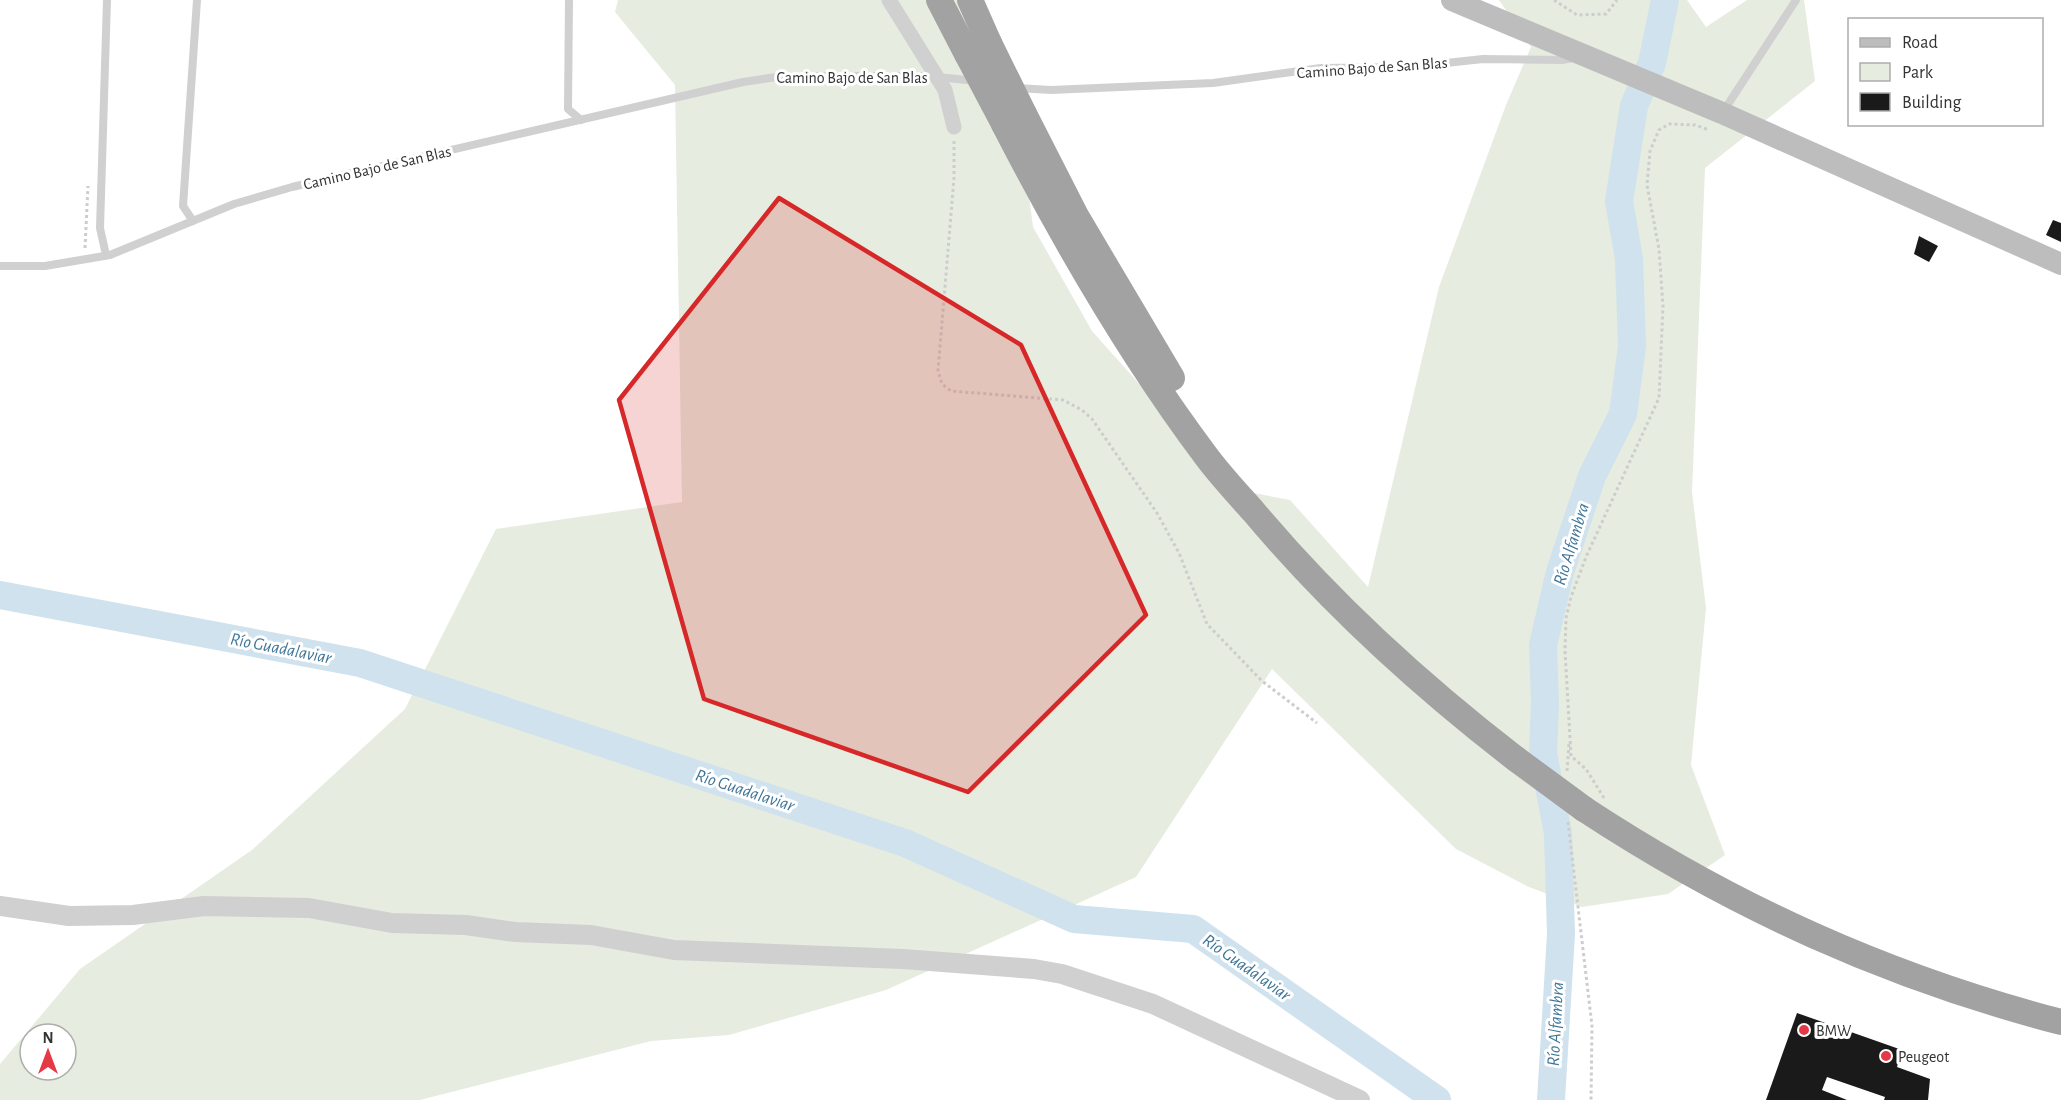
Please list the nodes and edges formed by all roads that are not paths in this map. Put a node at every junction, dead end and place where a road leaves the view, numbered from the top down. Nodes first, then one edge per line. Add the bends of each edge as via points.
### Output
1 (106, 0) edge
2 (197, 0) edge
3 (569, 0) edge
4 (889, 0) edge
5 (939, 0) edge
6 (970, 0) edge
7 (1452, 0) edge
8 (1796, 0) edge
9 (978, 49) junction
10 (1583, 55) junction
11 (937, 77) junction
12 (990, 83) dead end
13 (1001, 86) dead end
14 (581, 120) junction
15 (1719, 122) junction
16 (954, 127) road end
17 (193, 221) junction
18 (106, 255) junction
19 (2061, 264) edge
20 (0, 266) edge
21 (0, 906) edge
22 (2061, 1022) edge
23 (1360, 1100) edge

1 - 18 lane via 100,228
2 - 17 lane via 183,206
3 - 14 lane via 568,109
4 - 11 street
5 - 9 highway
6 - 9 highway
7 - 10 main road
8 - 15 lane
9 - 22 highway, bridge via 1014,119 1059,231 1133,351 1206,457 1354,622 1459,716 1583,815 1720,892 1813,937 1910,976
10 - 13 lane, Camino Bajo de San Blas via 1562,60 1483,59 1409,67 1321,68 1213,83 1051,90
10 - 15 main road via 1683,97
11 - 12 lane, Camino Bajo de San Blas
11 - 14 lane, Camino Bajo de San Blas via 783,76
11 - 16 street via 945,90
14 - 17 lane, Camino Bajo de San Blas via 292,187
15 - 19 main road
17 - 18 lane, Camino Bajo de San Blas
18 - 20 lane, Camino Bajo de San Blas via 45,266
21 - 23 street via 69,916 133,915 204,906 309,908 392,922 591,935 674,950 903,959 1034,969 1062,974 1153,1004

